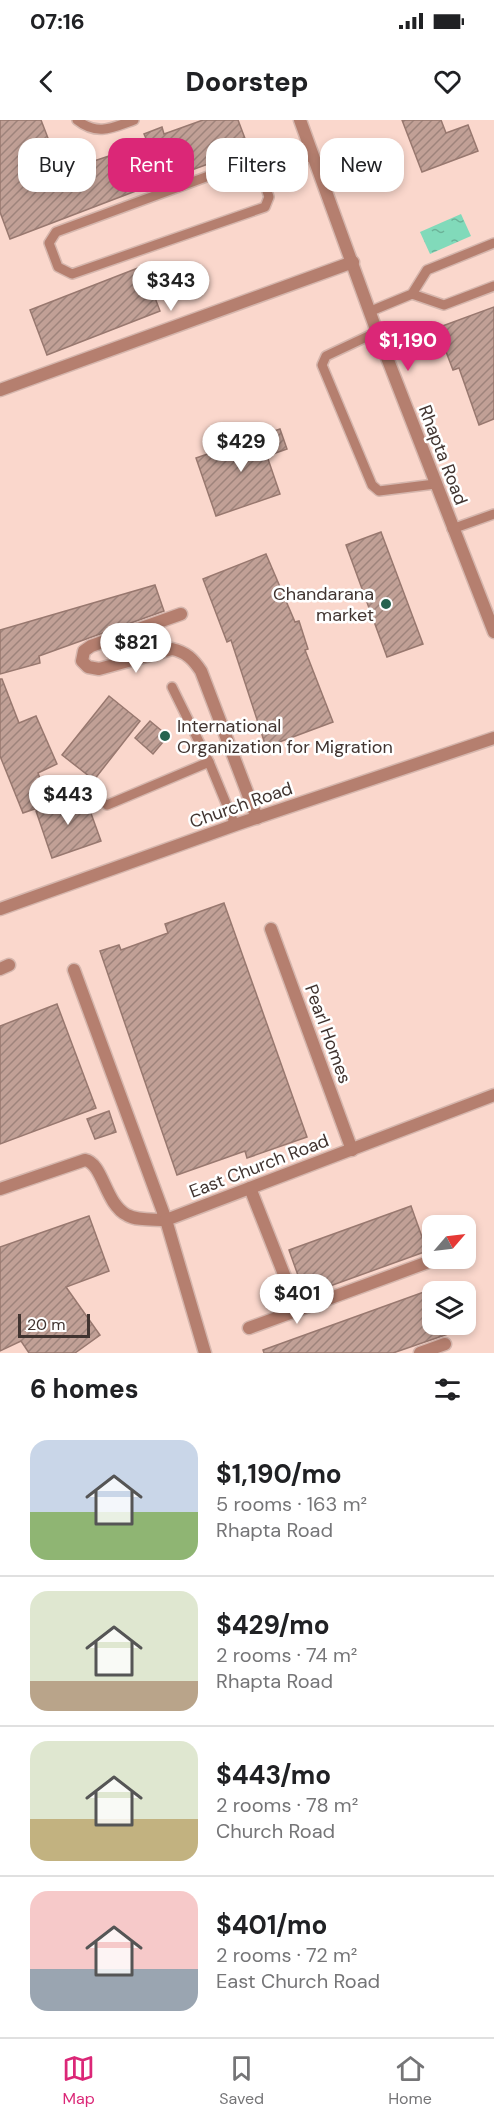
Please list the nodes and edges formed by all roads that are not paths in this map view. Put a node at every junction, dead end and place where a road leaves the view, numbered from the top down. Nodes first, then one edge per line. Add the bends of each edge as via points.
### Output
1 (77, 120) edge
2 (134, 120) edge
3 (300, 120) edge
4 (313, 155) junction
5 (308, 157) edge
6 (262, 176) joint
7 (494, 243) edge
8 (353, 262) junction
9 (494, 286) edge
10 (412, 294) junction
11 (371, 311) junction
12 (377, 332) junction
13 (0, 390) edge
14 (435, 484) junction
15 (494, 514) edge
16 (452, 528) junction
17 (181, 614) dead end
18 (494, 632) edge
19 (172, 687) dead end
20 (494, 738) edge
21 (208, 762) junction
22 (107, 805) dead end
23 (257, 818) junction
24 (235, 825) junction
25 (0, 909) edge
26 (271, 930) dead end
27 (74, 970) dead end
28 (494, 1095) edge
29 (352, 1150) junction
30 (250, 1188) junction
31 (0, 1189) edge
32 (166, 1220) junction
33 (422, 1264) edge
34 (298, 1310) junction
35 (249, 1328) dead end
36 (445, 1344) dead end
37 (205, 1353) edge
38 (420, 1353) edge

1 - 2 lane via 88,129 102,132
3 - 4 street, Rhapta Road
4 - 5 lane
4 - 8 street, Rhapta Road
6 - 6 lane via 269,197 268,205 262,208 72,274 58,267 49,243 56,232 244,163 251,163
7 - 10 lane via 427,270
8 - 11 street, Rhapta Road
8 - 13 street
9 - 10 lane via 444,304
10 - 11 lane
11 - 12 street, Rhapta Road
12 - 14 street, Rhapta Road
12 - 14 lane via 326,356 322,365 372,485 379,491
14 - 16 street, Rhapta Road
15 - 16 lane
16 - 18 street, Rhapta Road
17 - 23 street via 91,646 84,651 82,661 99,669 172,649 193,659
19 - 21 lane
20 - 23 street, Church Road
21 - 22 lane
21 - 24 lane
23 - 24 street, Church Road
24 - 25 street, Church Road
26 - 29 street, Pearl Homes
27 - 32 street
28 - 29 street, East Church Road
29 - 30 street, East Church Road
30 - 32 street, East Church Road
30 - 34 street
31 - 32 street via 85,1160 95,1165 109,1198 120,1211 130,1217
32 - 37 street
33 - 34 street
34 - 35 street
36 - 38 street

